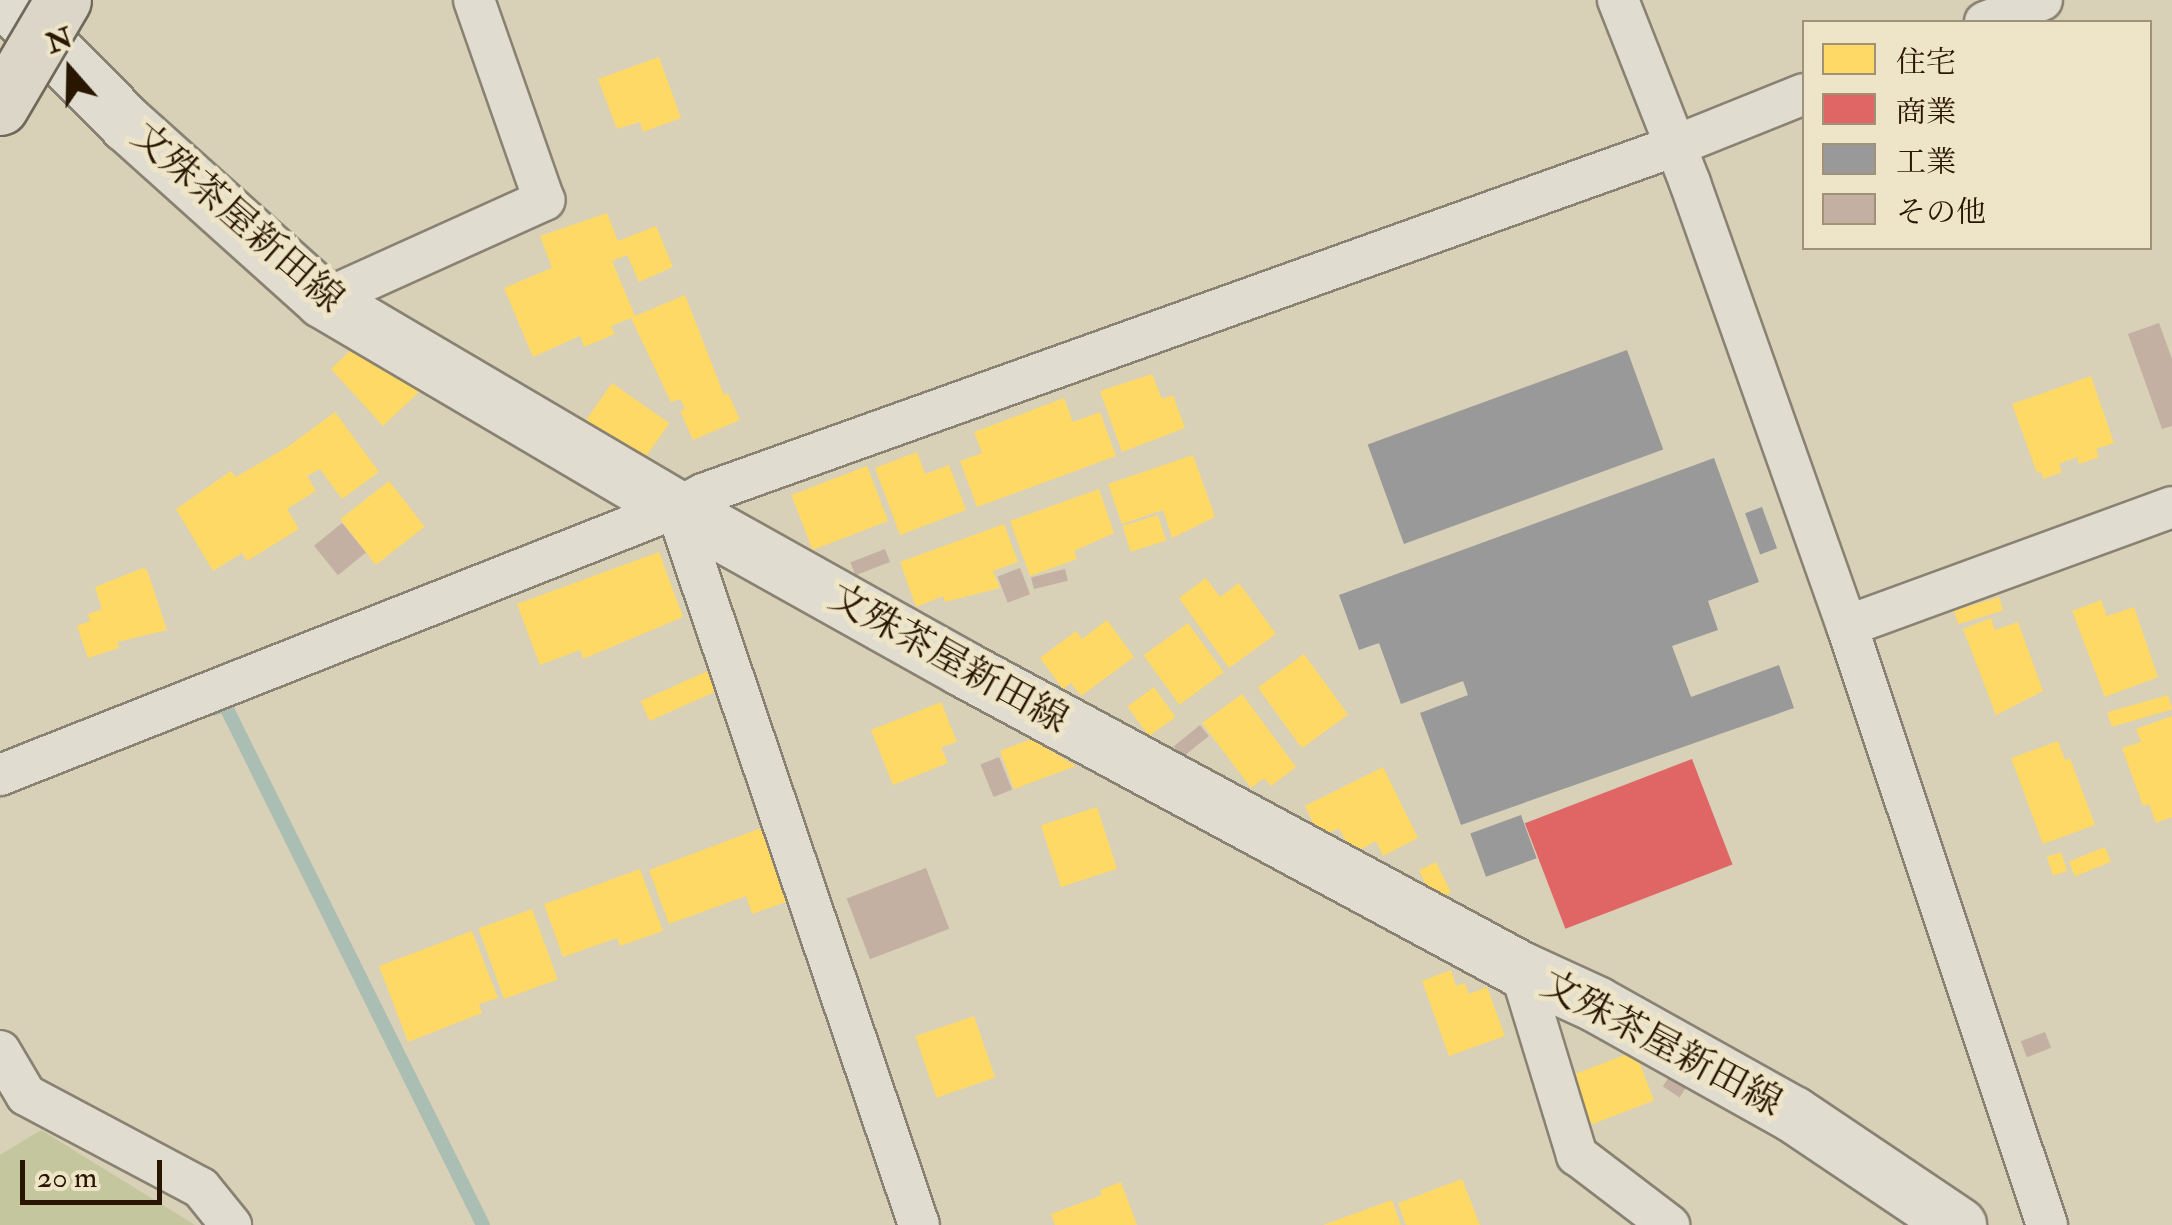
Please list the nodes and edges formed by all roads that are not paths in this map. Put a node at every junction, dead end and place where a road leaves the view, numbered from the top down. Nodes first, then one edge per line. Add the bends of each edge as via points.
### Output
1 (5, 0) edge
2 (63, 0) edge
3 (474, 0) edge
4 (1618, 0) edge
5 (2042, 0) edge
6 (1991, 20) edge
7 (1802, 95) edge
8 (0, 108) edge
9 (1672, 147) junction
10 (324, 300) junction
11 (2172, 506) edge
12 (676, 508) junction
13 (1847, 626) junction
14 (0, 774) edge
15 (1520, 969) junction
16 (0, 1051) edge
17 (231, 1225) edge
18 (919, 1225) edge
19 (1670, 1225) edge
20 (1958, 1225) edge
21 (2047, 1225) edge

1 - 10 main road, 文殊茶屋新田線 via 127,124
2 - 8 highway, bridge
3 - 10 street via 544,200
4 - 9 street
5 - 6 street
7 - 9 street
9 - 12 street
9 - 13 street
10 - 12 main road, 文殊茶屋新田線
11 - 13 street
12 - 14 street
12 - 15 main road, 文殊茶屋新田線
12 - 18 street
13 - 21 street
15 - 19 street via 1577,1156
15 - 20 main road, 文殊茶屋新田線 via 1792,1114
16 - 17 street via 26,1096 201,1188

